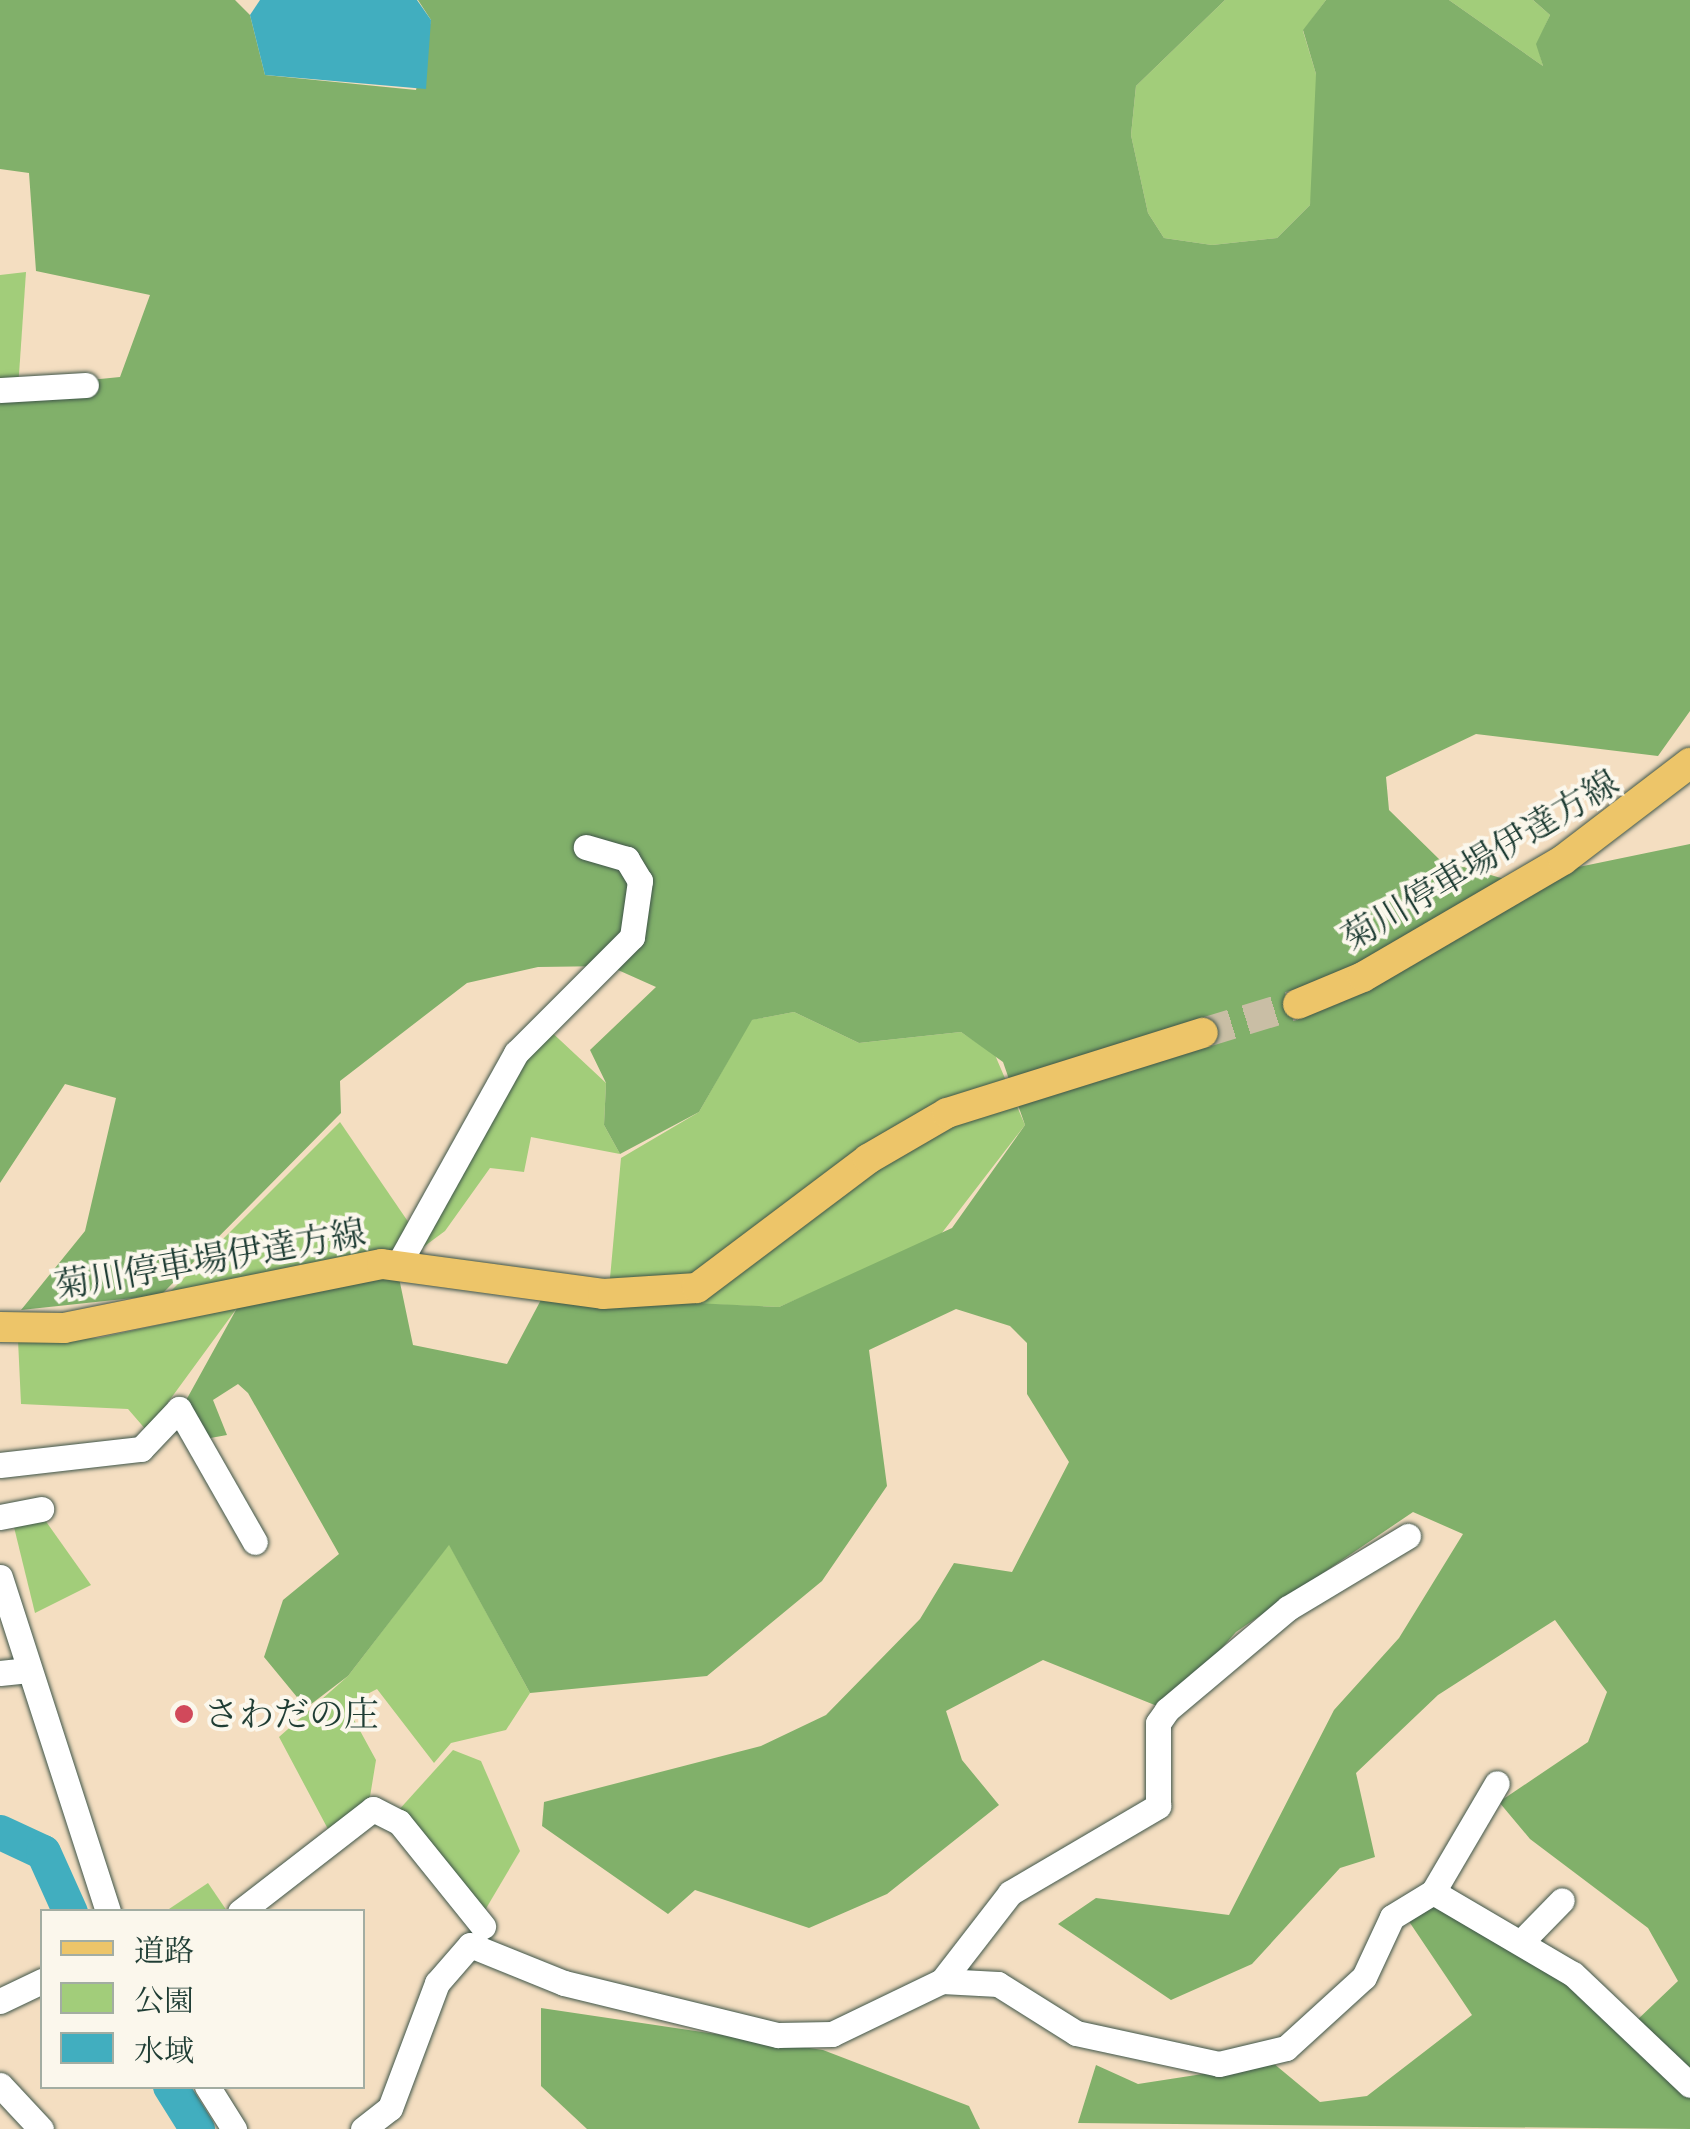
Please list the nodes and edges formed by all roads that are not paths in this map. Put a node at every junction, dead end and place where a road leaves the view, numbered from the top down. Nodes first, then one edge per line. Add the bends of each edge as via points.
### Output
1 (86, 385) dead end
2 (0, 390) edge
3 (1690, 763) edge
4 (586, 847) dead end
5 (1298, 1004) tunnel mouth
6 (1204, 1033) tunnel mouth
7 (398, 1265) junction
8 (0, 1327) edge
9 (0, 1465) edge
10 (41, 1509) dead end
11 (0, 1517) edge
12 (1408, 1536) dead end
13 (256, 1542) dead end
14 (0, 1577) edge
15 (30, 1670) junction
16 (0, 1673) edge
17 (1498, 1783) dead end
18 (1434, 1892) junction
19 (1562, 1900) dead end
20 (107, 1909) edge
21 (244, 1909) edge
22 (483, 1926) dead end
23 (1524, 1938) junction
24 (942, 1981) junction
25 (40, 1982) edge
26 (0, 2001) edge
27 (0, 2085) edge
28 (1690, 2085) edge
29 (209, 2089) edge
30 (41, 2129) edge
31 (234, 2129) edge
32 (363, 2129) edge

1 - 2 street
3 - 5 main road, 菊川停車場伊達方線 via 1563,860 1363,978
4 - 7 street via 627,859 640,881 632,938 516,1054
6 - 7 main road, 菊川停車場伊達方線 via 947,1113 868,1159 697,1288 602,1294
7 - 8 main road, 菊川停車場伊達方線 via 64,1328
9 - 13 street via 140,1449 179,1409
10 - 11 street
12 - 24 street via 1288,1608 1166,1710 1158,1723 1158,1806 1010,1893
14 - 15 street
15 - 16 street
15 - 20 street
17 - 18 street
18 - 23 street
18 - 24 street via 1392,1916 1364,1977 1286,2048 1219,2064 1076,2033 998,1984
19 - 23 street
21 - 22 street via 373,1809 399,1822
23 - 28 street
24 - 32 street via 832,2034 778,2035 564,1983 470,1945 438,1983 390,2108
25 - 26 street
27 - 30 street
29 - 31 street

